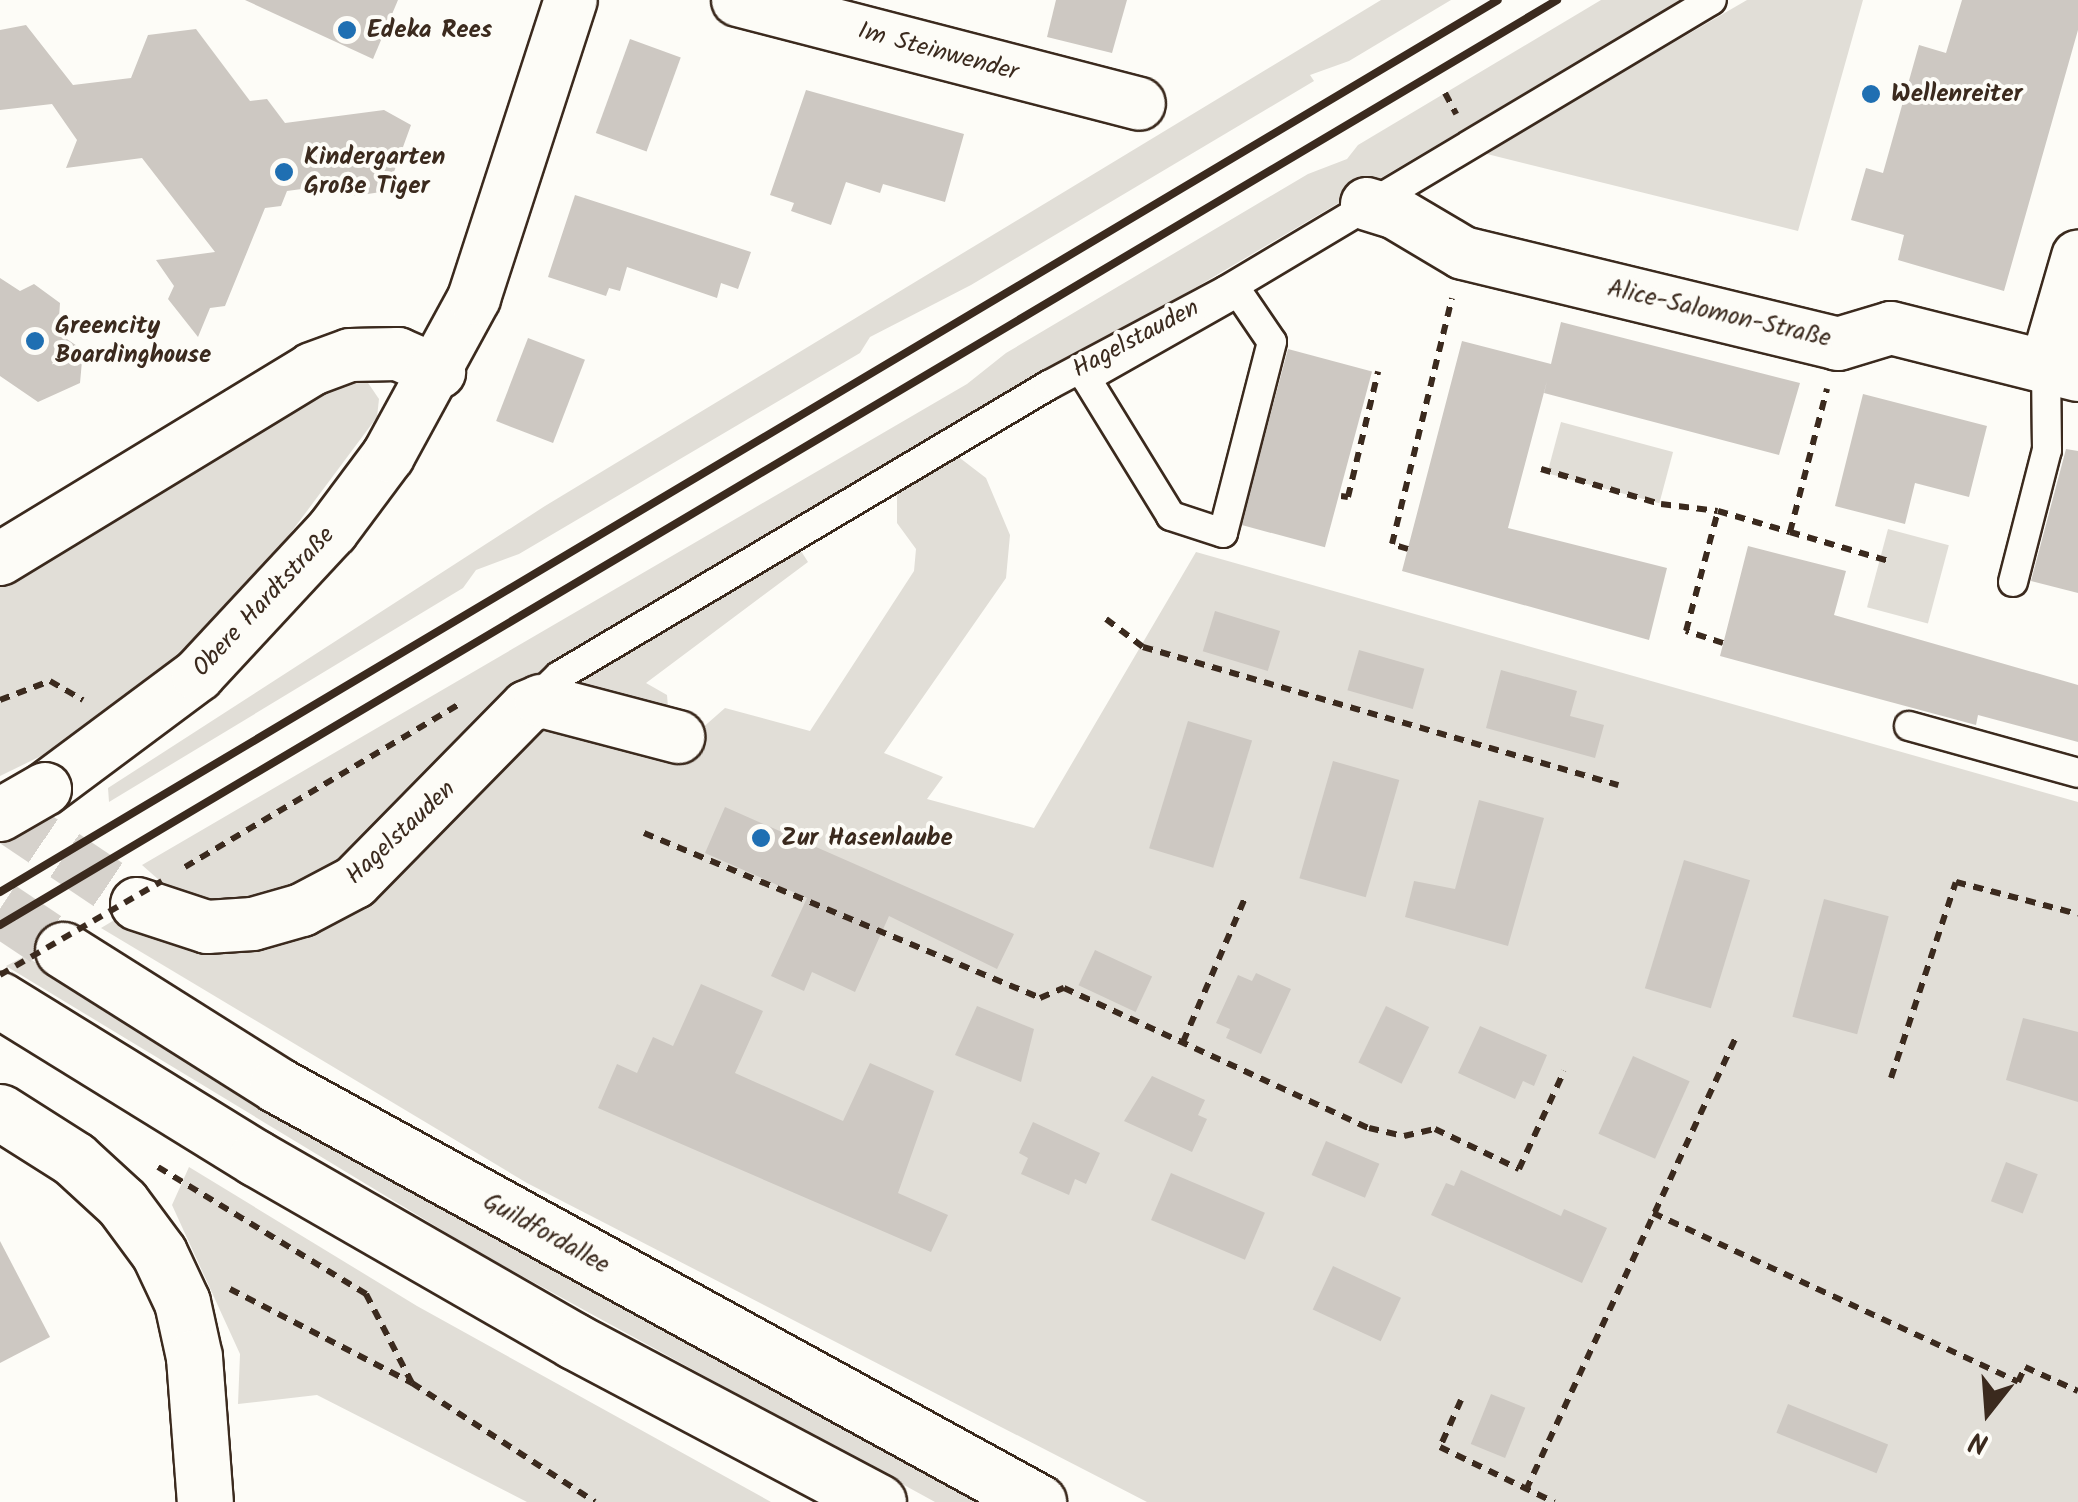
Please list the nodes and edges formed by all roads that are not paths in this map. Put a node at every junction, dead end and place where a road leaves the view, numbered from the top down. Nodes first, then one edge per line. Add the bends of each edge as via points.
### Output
1 (570, 0) edge
2 (738, 0) edge
3 (1712, 0) edge
4 (1139, 104) dead end
5 (1367, 204) junction
6 (2078, 257) edge
7 (1272, 342) joint
8 (2062, 371) edge
9 (439, 372) junction
10 (0, 559) edge
11 (2012, 582) dead end
12 (543, 692) junction
13 (1909, 726) dead end
14 (678, 737) dead end
15 (2078, 773) edge
16 (0, 816) edge
17 (149, 892) tunnel mouth
18 (64, 950) tunnel mouth
19 (0, 1000) edge
20 (0, 1112) edge
21 (205, 1502) edge
22 (878, 1502) edge
23 (1038, 1502) edge

1 - 9 street, Obere Hardtstraße via 504,217
2 - 4 street, Im Steinwender
3 - 5 lane, Hagelstauden
5 - 8 street, Alice-Salomon-Straße via 1394,212 1463,253 1838,344 1891,328
5 - 12 lane, Hagelstauden
6 - 8 street
7 - 7 lane via 1223,534 1171,516 1086,378 1238,292
8 - 11 lane
9 - 10 street via 398,354 350,355 312,369
9 - 16 street, Obere Hardtstraße, bridge via 377,471 256,619 118,740
12 - 14 street via 541,701
12 - 17 street, Hagelstauden via 355,882 302,910 207,927
13 - 15 lane
18 - 23 main road, Guildfordallee via 276,1085
19 - 22 main road via 256,1158 558,1331
20 - 21 main road via 74,1159 122,1203 158,1253 182,1302 194,1357

